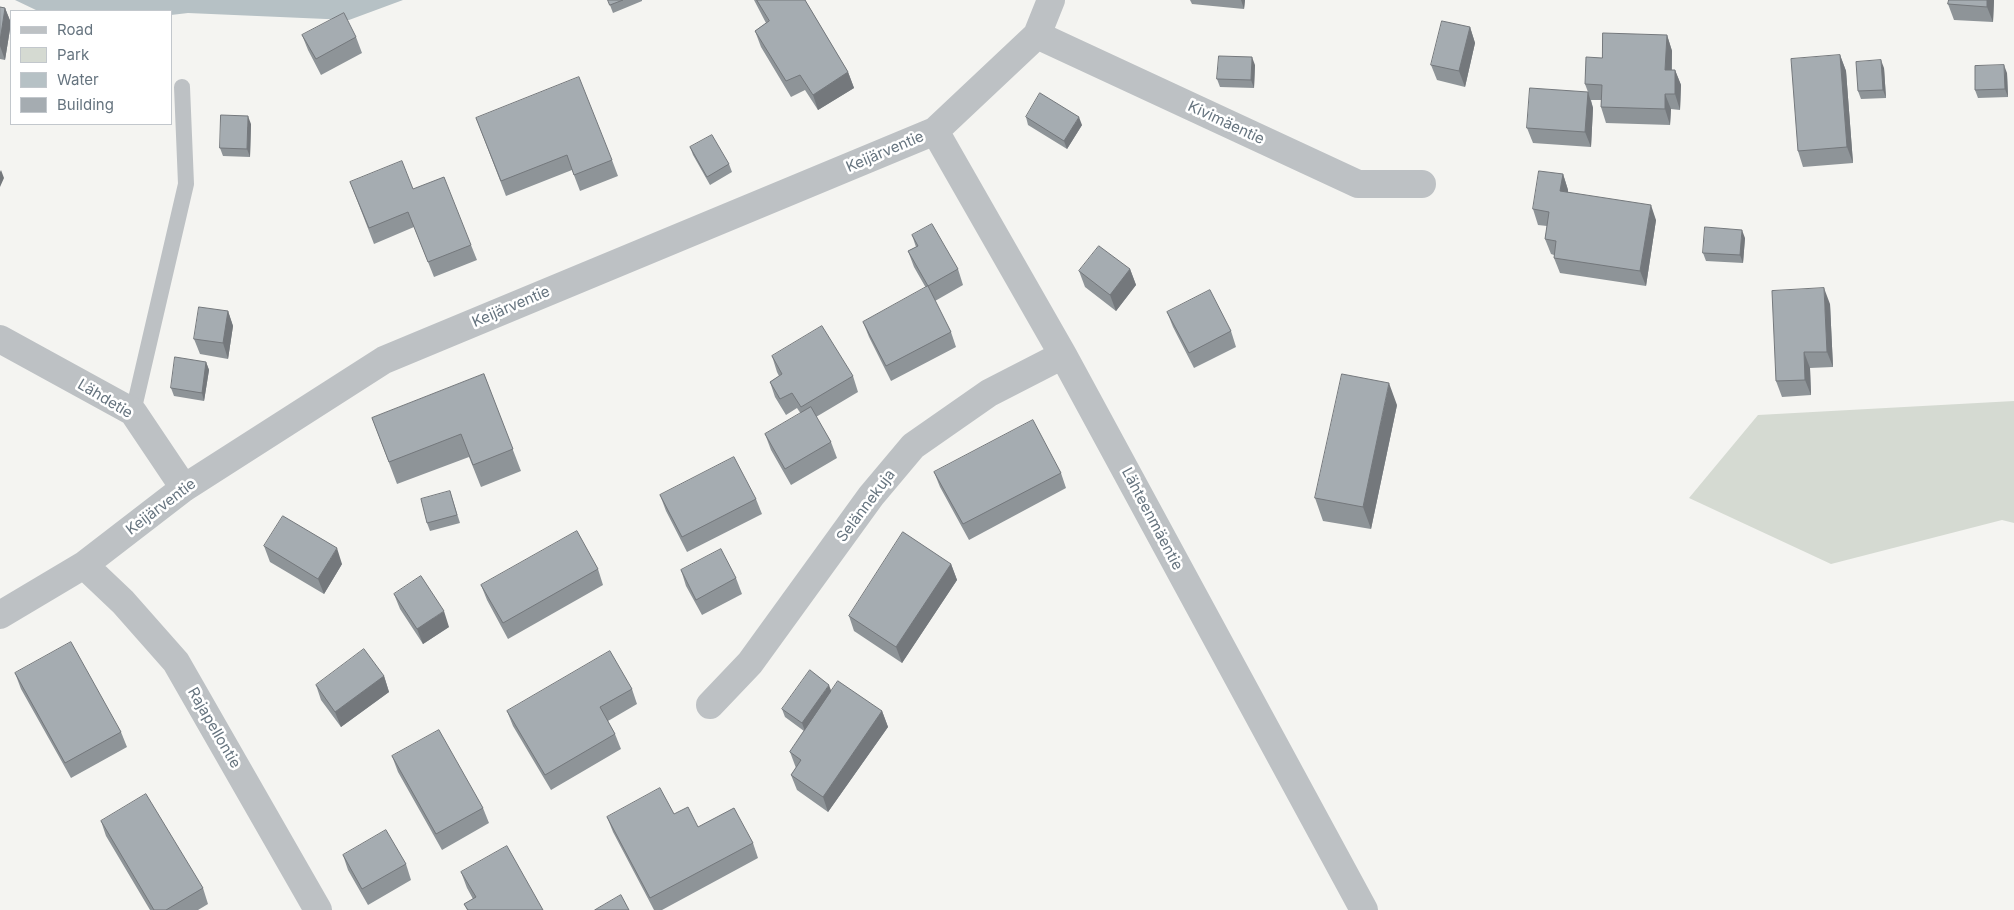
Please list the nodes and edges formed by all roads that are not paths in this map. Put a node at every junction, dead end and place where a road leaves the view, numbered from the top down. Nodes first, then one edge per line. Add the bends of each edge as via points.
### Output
1 (1051, 0) edge
2 (1037, 36) junction
3 (182, 86) dead end
4 (935, 131) junction
5 (1422, 184) dead end
6 (0, 339) edge
7 (1063, 355) junction
8 (134, 412) junction
9 (184, 488) junction
10 (84, 565) junction
11 (0, 614) edge
12 (710, 705) dead end
13 (315, 909) edge
14 (1364, 910) edge

1 - 2 street
2 - 4 street, Keijärventie
2 - 5 street, Kivimäentie via 1358,184
3 - 8 lane via 186,184
4 - 7 street, Lähteenmäentie
4 - 9 street, Keijärventie via 384,360
6 - 8 street, Lähdetie
7 - 12 street, Selännekuja via 989,393 913,446 872,496 750,663
7 - 14 street, Lähteenmäentie
8 - 9 street, Lähdetie
9 - 10 street, Keijärventie
10 - 11 street, Keijärventie
10 - 13 street, Rajapellontie via 124,602 176,662

